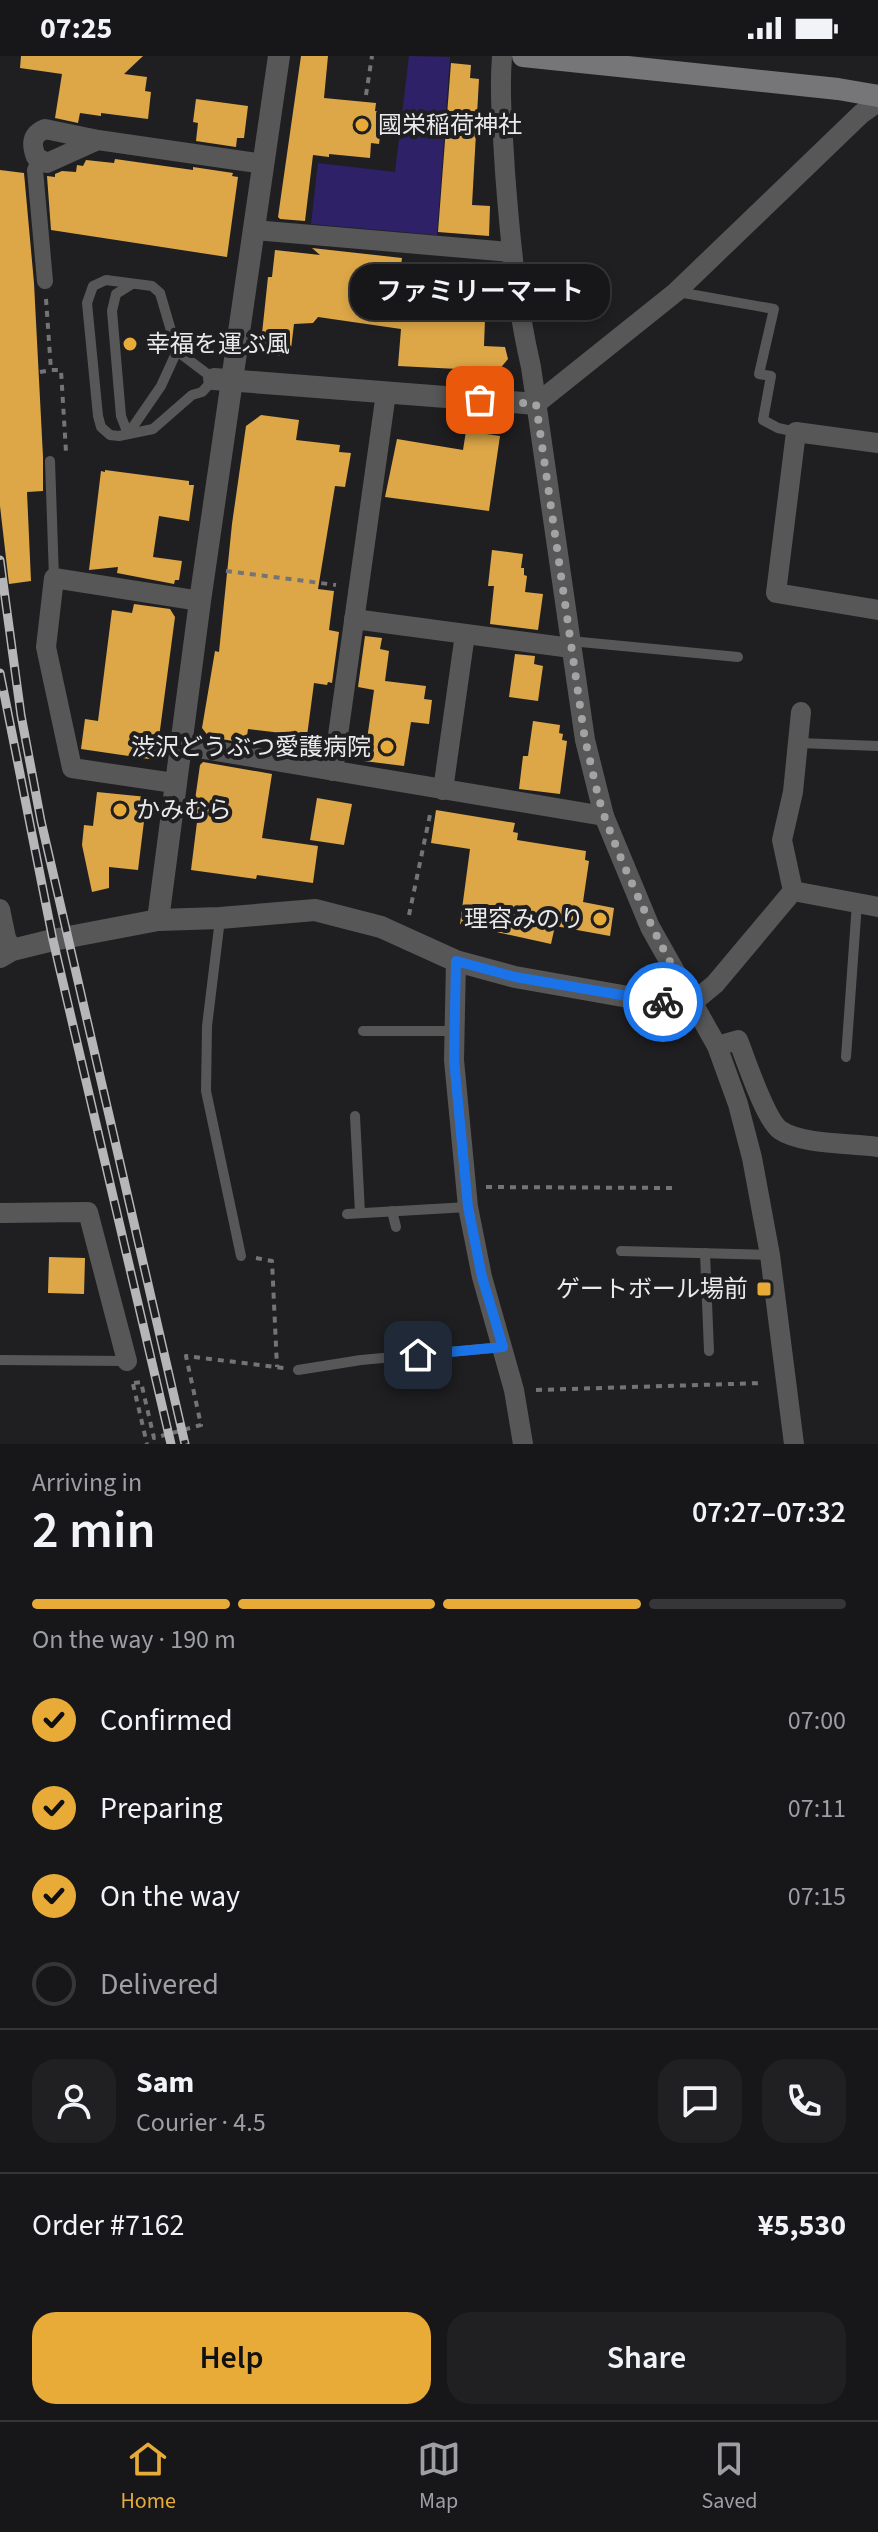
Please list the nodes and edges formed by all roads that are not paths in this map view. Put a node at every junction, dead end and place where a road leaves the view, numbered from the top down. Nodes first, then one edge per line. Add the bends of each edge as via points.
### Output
1 (279, 56) edge
2 (502, 56) edge
3 (523, 56) edge
4 (878, 96) edge
5 (878, 102) edge
6 (98, 140) junction
7 (40, 160) junction
8 (264, 164) junction
9 (254, 230) junction
10 (511, 252) junction
11 (45, 281) road end
12 (137, 283) junction
13 (676, 292) junction
14 (177, 351) junction
15 (223, 380) junction
16 (386, 393) junction
17 (536, 404) junction
18 (796, 432) junction
19 (128, 434) junction
20 (878, 443) edge
21 (50, 461) dead end
22 (54, 578) junction
23 (200, 601) junction
24 (878, 610) edge
25 (354, 619) junction
26 (465, 634) junction
27 (570, 644) junction
28 (738, 657) dead end
29 (801, 712) dead end
30 (799, 743) junction
31 (180, 745) junction
32 (878, 746) edge
33 (333, 771) junction
34 (174, 783) junction
35 (439, 789) junction
36 (604, 816) junction
37 (793, 891) junction
38 (857, 903) junction
39 (878, 907) edge
40 (0, 909) edge
41 (220, 918) junction
42 (158, 920) junction
43 (6, 954) edge
44 (456, 961) junction
45 (692, 1003) junction
46 (363, 1031) dead end
47 (453, 1031) junction
48 (717, 1046) junction
49 (846, 1057) dead end
50 (355, 1116) dead end
51 (878, 1147) edge
52 (467, 1197) junction
53 (392, 1211) junction
54 (0, 1213) edge
55 (360, 1213) junction
56 (347, 1214) dead end
57 (396, 1227) dead end
58 (621, 1251) dead end
59 (705, 1253) junction
60 (770, 1255) junction
61 (241, 1256) road end
62 (503, 1347) junction
63 (709, 1351) dead end
64 (0, 1360) edge
65 (127, 1361) joint
66 (298, 1370) road end
67 (523, 1444) edge
68 (794, 1444) edge

1 - 8 street
2 - 10 street
3 - 4 main road
5 - 13 street
6 - 7 street via 54,161
6 - 7 street via 45,129 32,142
6 - 8 street
7 - 11 street via 35,170
8 - 9 street
9 - 10 street
9 - 15 street
10 - 17 street
12 - 14 lane via 160,293
12 - 19 lane via 116,294 112,311 121,416
12 - 19 lane via 106,280 93,286 87,303 101,427 110,435
13 - 17 street
13 - 18 lane via 774,309 759,374 771,376 763,420
14 - 15 lane
14 - 19 lane via 161,386
15 - 16 street
15 - 19 lane via 185,401 153,429
15 - 23 street
16 - 17 street
16 - 25 street
17 - 27 street
18 - 20 street
18 - 24 street via 776,593
21 - 22 lane
22 - 23 street
22 - 34 street via 46,647 72,768
23 - 31 street
25 - 26 street
25 - 33 street
26 - 27 street
26 - 35 street
27 - 28 lane
27 - 36 street
29 - 30 street
30 - 32 lane
30 - 37 street via 782,840
31 - 33 street
31 - 34 street
33 - 35 street
34 - 42 street
35 - 36 street
36 - 45 street via 650,927
37 - 38 street
37 - 45 street via 715,984
38 - 39 street
38 - 49 lane
40 - 43 street
41 - 42 street
41 - 44 street via 315,910 381,927
41 - 61 lane via 207,1026 206,1091
42 - 43 street
44 - 45 street via 515,977
44 - 47 street
45 - 48 street
46 - 47 lane
47 - 52 street
48 - 51 street via 738,1040 777,1128 789,1135
48 - 60 street via 752,1158
50 - 55 lane
52 - 53 lane
52 - 62 street via 482,1277
53 - 55 lane
53 - 57 lane
54 - 65 street via 88,1212
55 - 56 lane
58 - 59 lane
59 - 60 lane
59 - 63 lane
60 - 68 street
62 - 66 lane
62 - 67 street
64 - 65 lane

